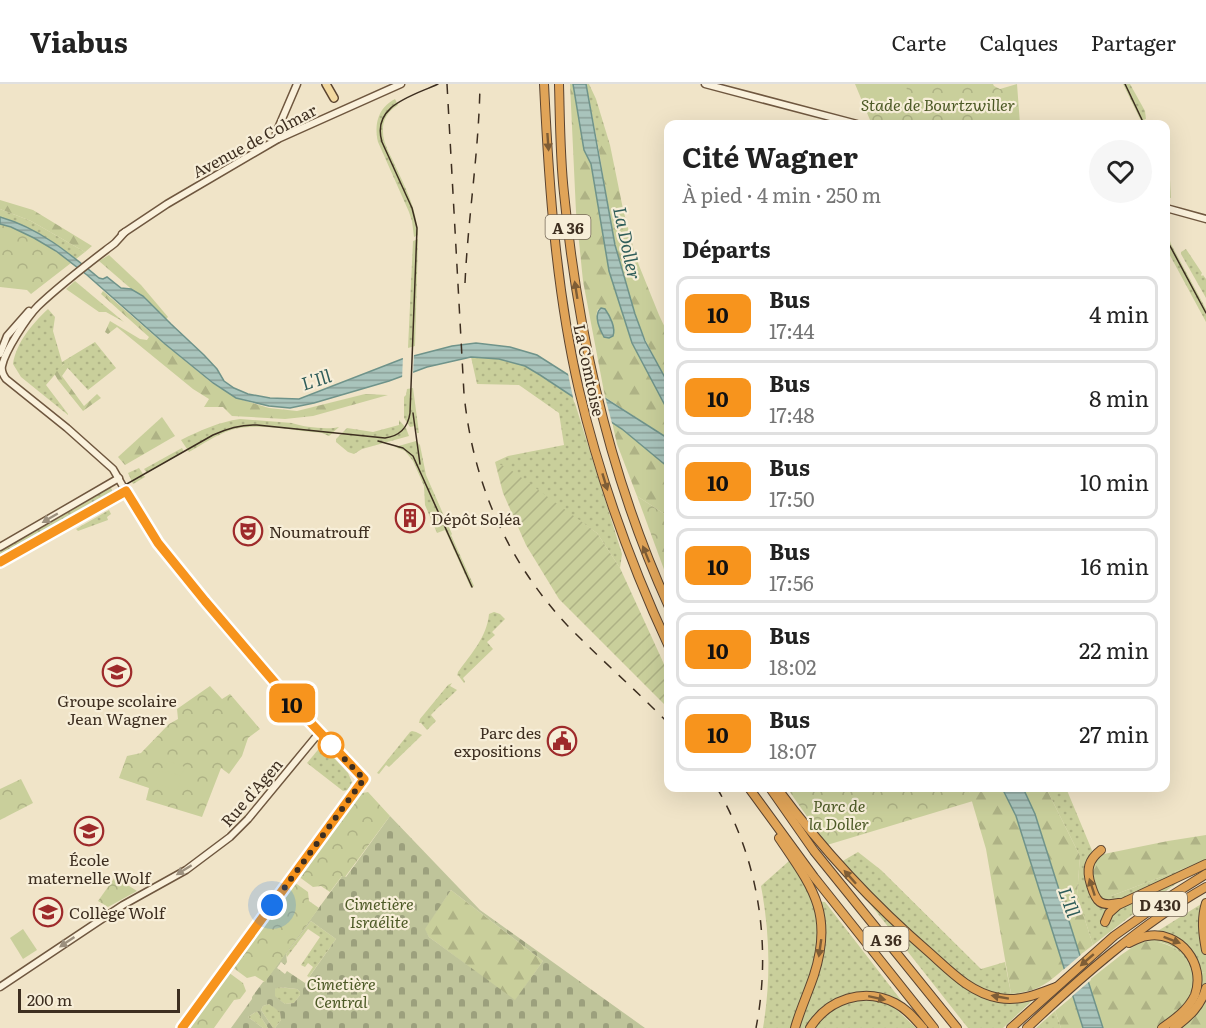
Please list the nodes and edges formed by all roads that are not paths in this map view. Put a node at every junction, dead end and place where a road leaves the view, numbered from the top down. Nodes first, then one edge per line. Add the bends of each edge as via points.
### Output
1 (297, 84) edge
2 (326, 84) edge
3 (401, 84) edge
4 (544, 84) edge
5 (559, 84) edge
6 (705, 84) edge
7 (334, 98) joint
8 (342, 110) junction
9 (842, 120) edge
10 (278, 139) junction
11 (1170, 209) edge
12 (1206, 219) edge
13 (99, 254) junction
14 (62, 284) junction
15 (0, 354) edge
16 (2, 375) edge
17 (119, 478) junction
18 (126, 491) junction
19 (0, 547) edge
20 (0, 562) edge
21 (664, 595) edge
22 (664, 635) edge
23 (319, 733) junction
24 (752, 792) edge
25 (773, 792) edge
26 (780, 792) edge
27 (1101, 850) dead end
28 (1206, 864) edge
29 (807, 873) junction
30 (1206, 874) edge
31 (1206, 887) edge
32 (1123, 902) junction
33 (1206, 903) edge
34 (1105, 922) dead end
35 (1117, 949) junction
36 (1206, 950) edge
37 (1057, 986) junction
38 (0, 987) edge
39 (1206, 988) edge
40 (182, 1028) edge
41 (795, 1028) edge
42 (810, 1028) edge
43 (923, 1028) edge
44 (934, 1028) edge
45 (959, 1028) edge
46 (1011, 1028) edge
47 (1027, 1028) edge
48 (1162, 1028) edge
49 (1174, 1028) edge

1 - 10 main road via 276,133
2 - 7 main road
3 - 8 main road, Avenue de Colmar
4 -> 22 highway, La Comtoise / A 36 via 558,266 572,357 588,426 627,550
21 -> 5 highway, La Comtoise / A 36 via 622,488 590,369 564,191
6 - 9 main road
7 - 8 main road
8 - 10 main road, Avenue de Colmar
10 - 13 main road, Avenue de Colmar via 166,204
11 - 12 main road
13 - 14 main road, Avenue de Colmar
13 - 14 main road, Avenue de Colmar
14 - 15 main road, Avenue de Colmar via 34,305 6,336
14 - 16 main road, Avenue de Colmar via 30,315 11,346
16 - 17 main road via 67,428
17 - 18 main road
17 -> 19 main road
18 - 20 main road
18 - 23 main road via 158,543
23 -> 38 main road, Rue d'Agen via 230,837 186,870 134,898
23 - 40 main road via 364,779
24 - 29 highway via 768,814 776,834
25 - 45 highway, A 36 via 822,861
37 -> 26 highway via 1011,999 989,996 958,978 885,914 830,856
32 -> 27 highway via 1106,905 1096,900 1088,872 1091,860
28 - 32 highway
29 -> 41 highway via 819,909 822,934 818,961
29 - 44 highway, A 36
30 -> 37 highway, D 430 via 1114,936
31 - 35 highway, D 430
32 - 34 highway via 1112,909
33 - 36 highway via 1202,927
35 - 47 highway, D 430
35 -> 48 highway via 1158,935 1182,944 1194,958 1199,976 1197,991 1186,1008
37 - 46 highway, D 430
39 - 49 highway via 1194,1011
42 -> 43 highway via 833,1005 867,995 895,1003

